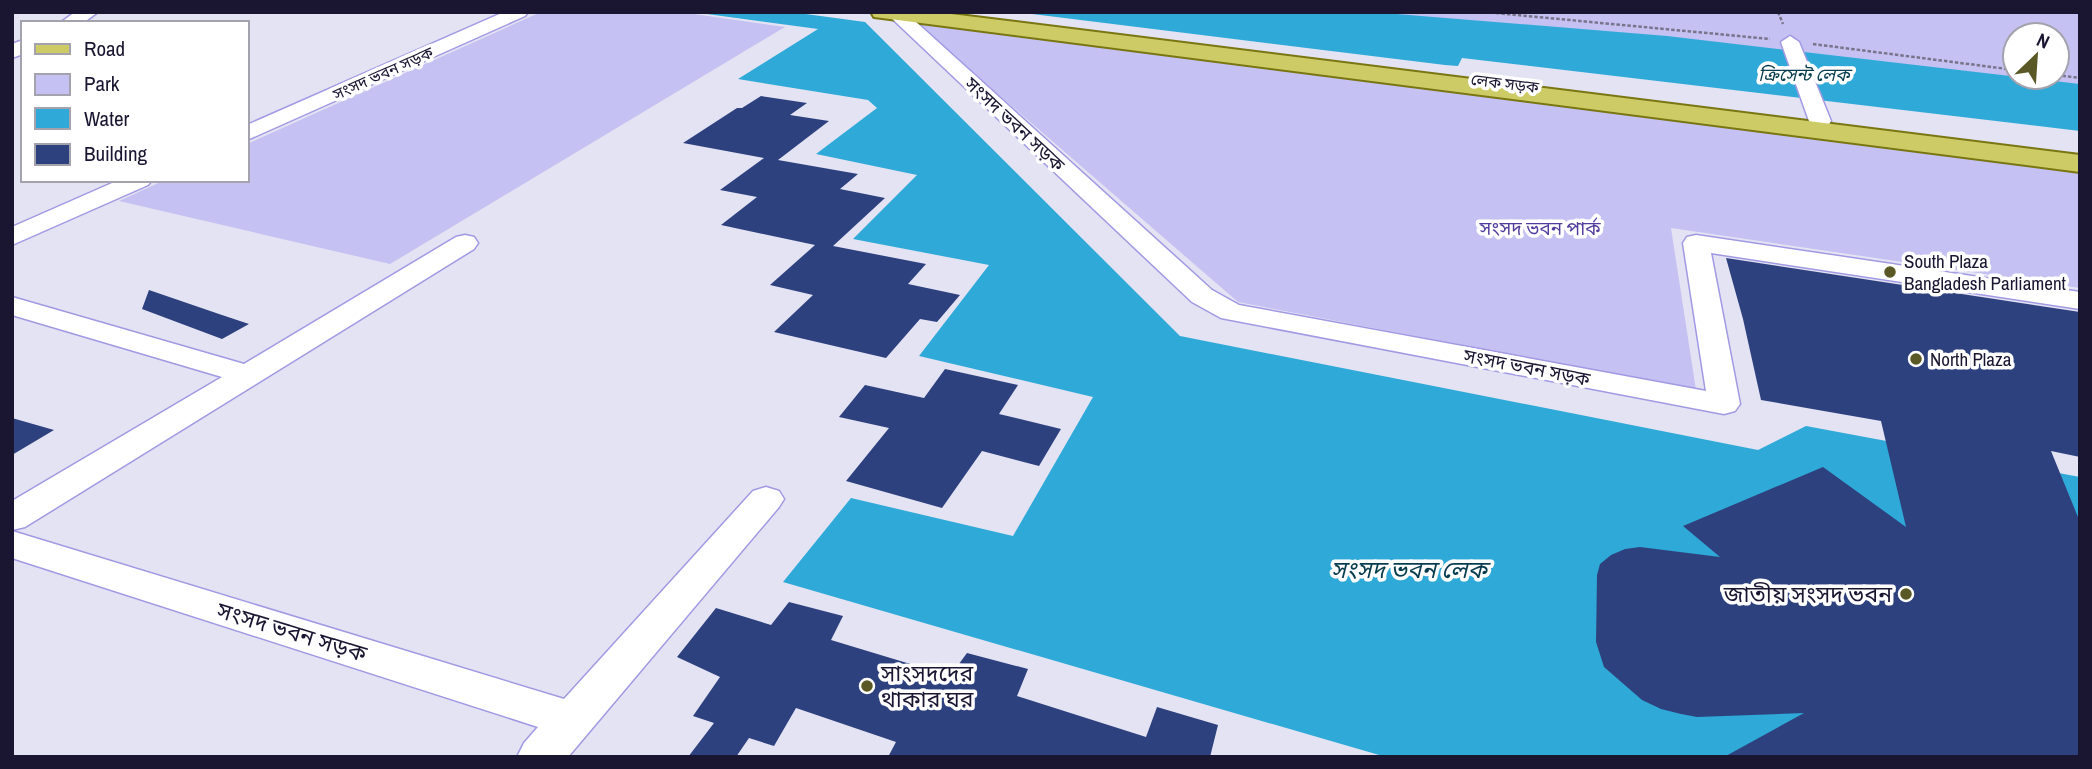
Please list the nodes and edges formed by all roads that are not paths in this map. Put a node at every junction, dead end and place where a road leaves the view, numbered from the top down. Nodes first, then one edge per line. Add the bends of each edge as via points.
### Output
1 (89, 12) edge
2 (520, 12) edge
3 (930, 12) edge
4 (891, 13) edge
5 (73, 21) edge
6 (1791, 44) road end
7 (1820, 121) junction
8 (248, 133) edge
9 (2080, 153) edge
10 (2080, 164) edge
11 (136, 182) edge
12 (12, 237) edge
13 (465, 243) dead end
14 (2080, 301) edge
15 (12, 306) edge
16 (249, 375) junction
17 (766, 499) dead end
18 (12, 517) edge
19 (12, 544) edge
20 (572, 720) junction
21 (540, 757) edge

1 - 5 lane
2 - 8 lane, সংসদ ভবন সড়ক
3 - 7 main road, লেক সড়ক
4 - 10 main road
4 - 14 lane, সংসদ ভবন সড়ক via 1202,296 1231,312 1724,404 1696,243
6 - 7 lane
7 - 9 main road, লেক সড়ক
11 - 12 lane
13 - 16 lane
15 - 16 lane
16 - 18 lane
17 - 20 lane
19 - 20 lane, সংসদ ভবন সড়ক
20 - 21 lane

